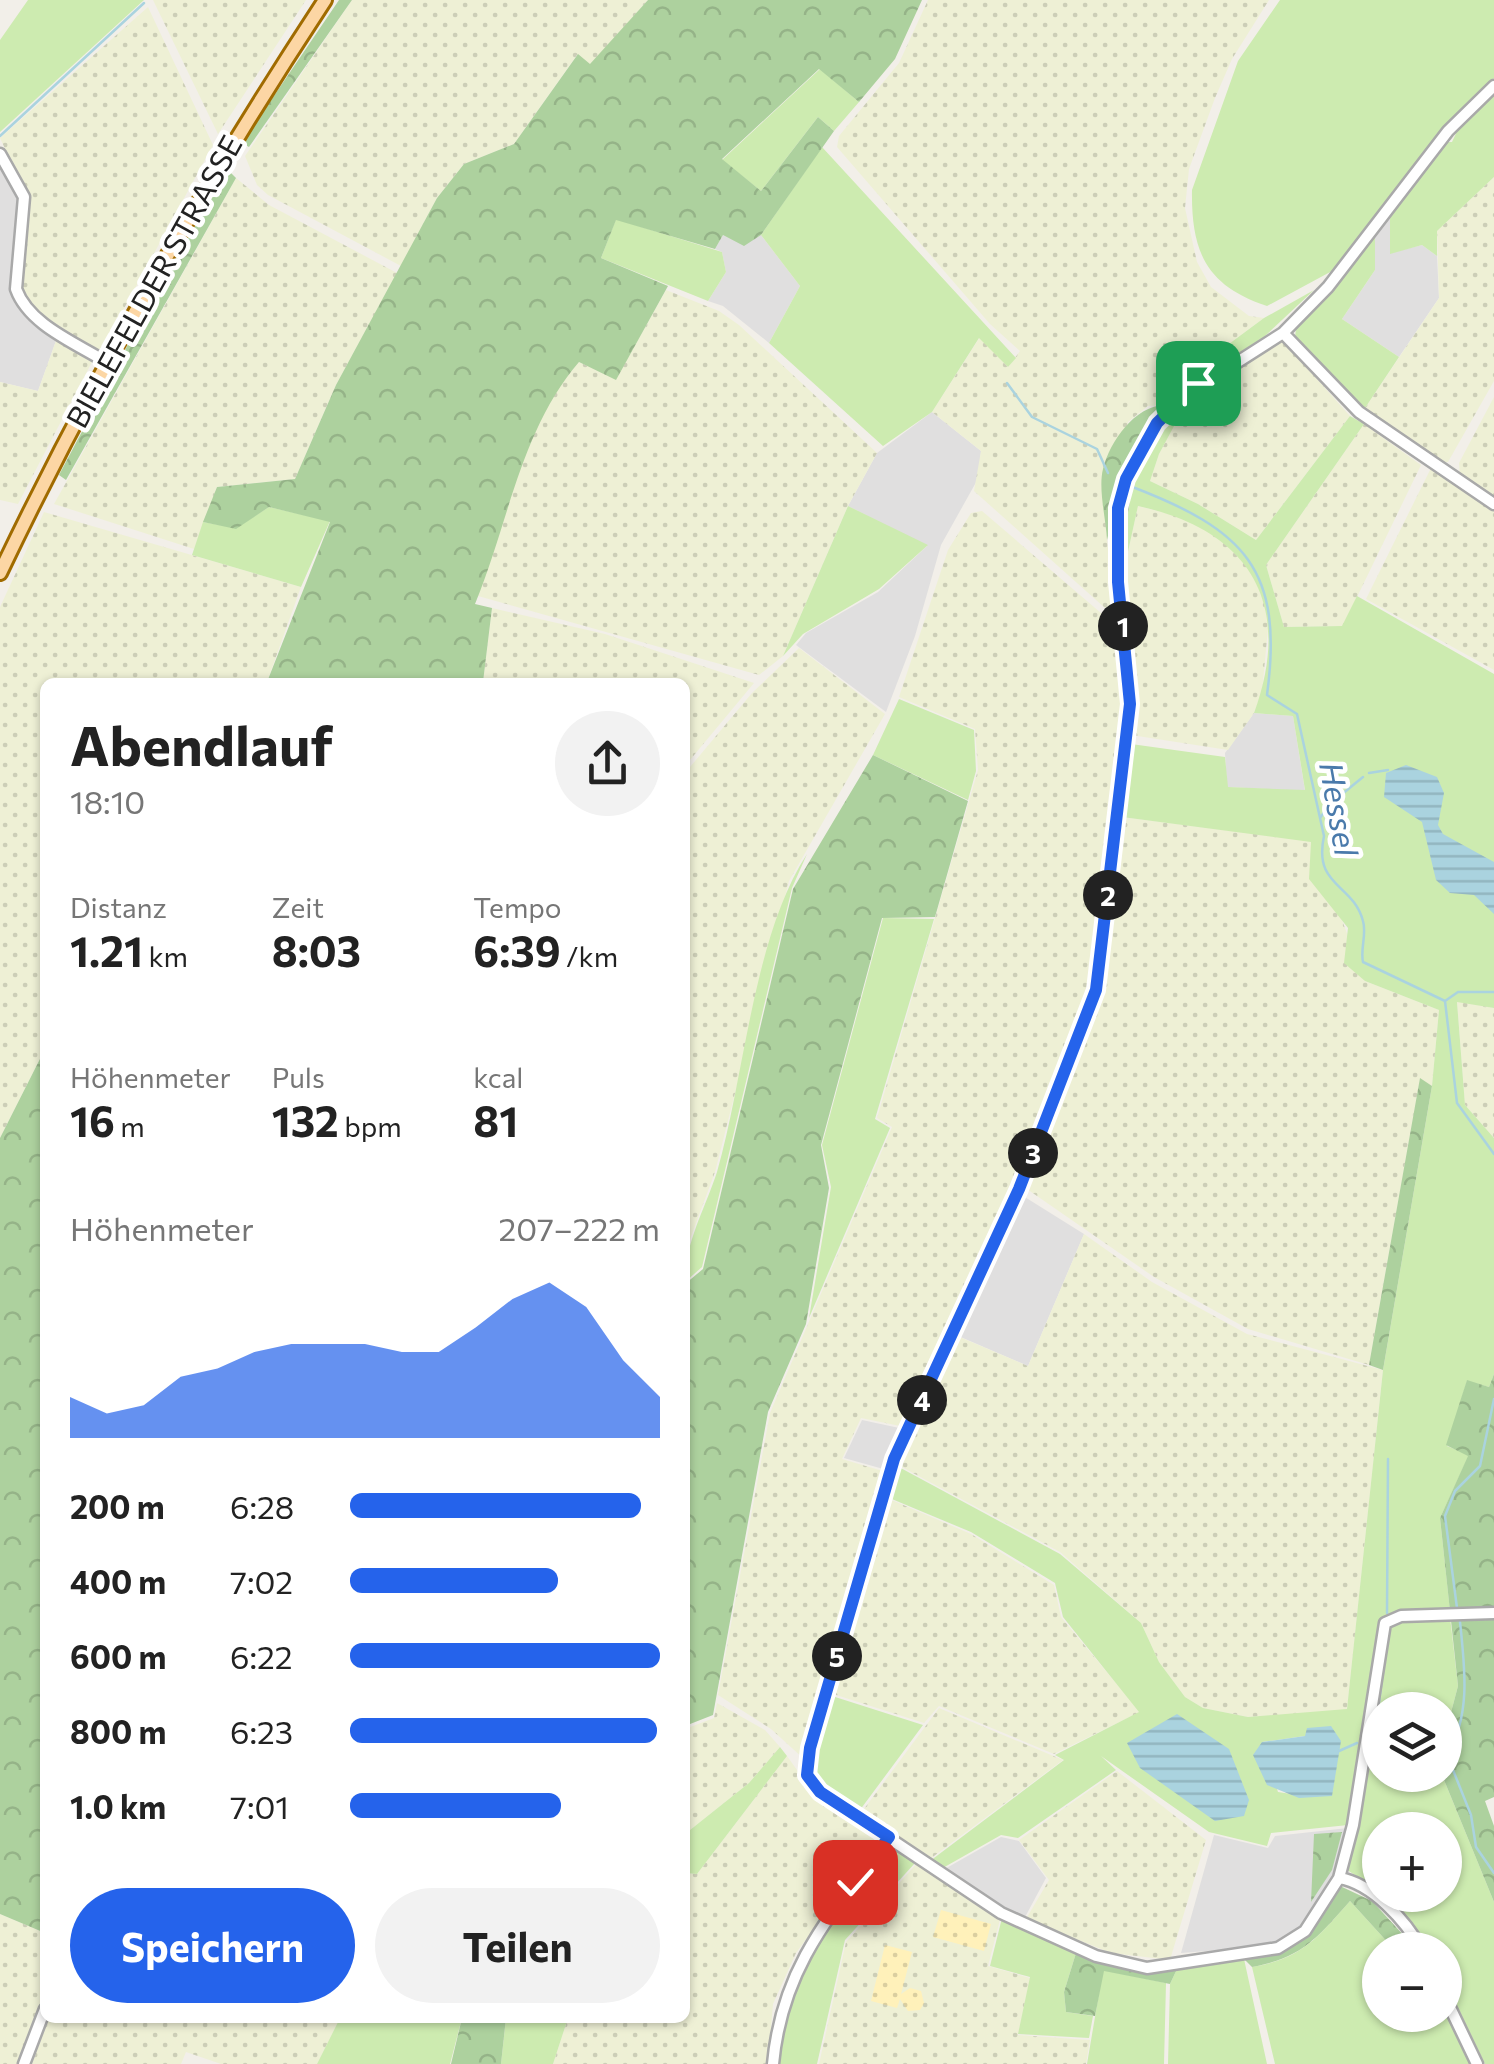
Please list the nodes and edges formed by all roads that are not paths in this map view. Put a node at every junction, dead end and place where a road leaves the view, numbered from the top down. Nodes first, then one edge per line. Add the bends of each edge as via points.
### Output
1 (325, 0) edge
2 (1494, 86) edge
3 (0, 154) edge
4 (1283, 333) junction
5 (106, 362) junction
6 (1494, 504) edge
7 (0, 573) edge
8 (1494, 1613) edge
9 (889, 1837) junction
10 (1338, 1878) junction
11 (1407, 1932) edge
12 (40, 2022) edge
13 (1462, 2032) edge
14 (24, 2064) edge
15 (773, 2064) edge
16 (1477, 2064) edge

1 - 5 main road, BIELEFELDER STRASSE via 227,149
2 - 4 street via 1448,131 1328,286
3 - 5 street via 24,197 20,299 48,327
4 - 6 street via 1358,412
4 - 9 street via 1198,383 1157,423 1118,508 1130,704 1096,990 1019,1189 894,1459 810,1748 807,1775 820,1792
5 - 7 main road, BIELEFELDER STRASSE
8 - 10 street via 1401,1616 1385,1623
9 - 10 street via 1001,1913 1096,1956 1147,1968 1288,1944 1305,1931
9 - 15 street via 788,1984
10 - 11 street via 1362,1886
12 - 14 street
13 - 16 street

